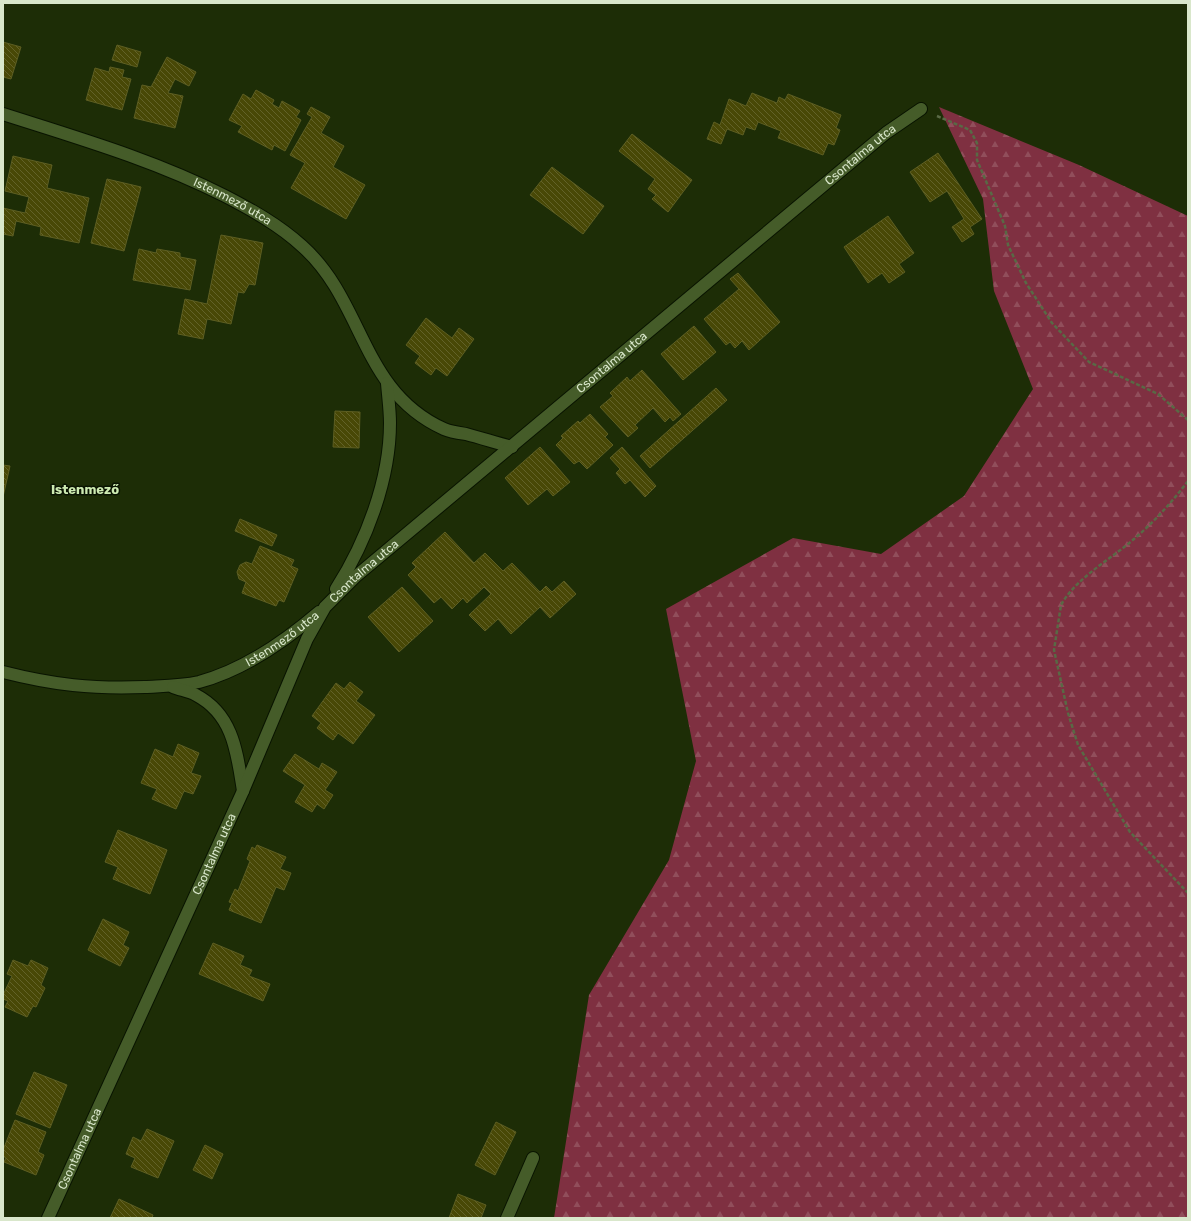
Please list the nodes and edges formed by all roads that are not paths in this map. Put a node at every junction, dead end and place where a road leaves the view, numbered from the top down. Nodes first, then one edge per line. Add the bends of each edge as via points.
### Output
1 (921, 109) road end
2 (3, 114) edge
3 (387, 383) junction
4 (512, 446) junction
5 (325, 607) junction
6 (3, 672) edge
7 (170, 686) junction
8 (243, 791) junction
9 (533, 1158) dead end
10 (48, 1218) edge
11 (507, 1218) edge

1 - 4 street, Csontalma utca via 880,138
2 - 3 street, Istenmező utca via 128,154 200,183 261,215 303,246 336,285
3 - 4 street, Istenmező utca via 408,407 446,430
3 - 5 street, Istenmező utca via 388,455 380,488 352,564
4 - 5 street, Csontalma utca via 355,577
5 - 7 street, Istenmező utca via 287,638 245,663 198,682
5 - 8 street, Csontalma utca via 307,639
6 - 7 street, Istenmező utca via 41,682 84,688
7 - 8 street via 195,694 222,718 235,744
8 - 10 street, Csontalma utca
9 - 11 street

